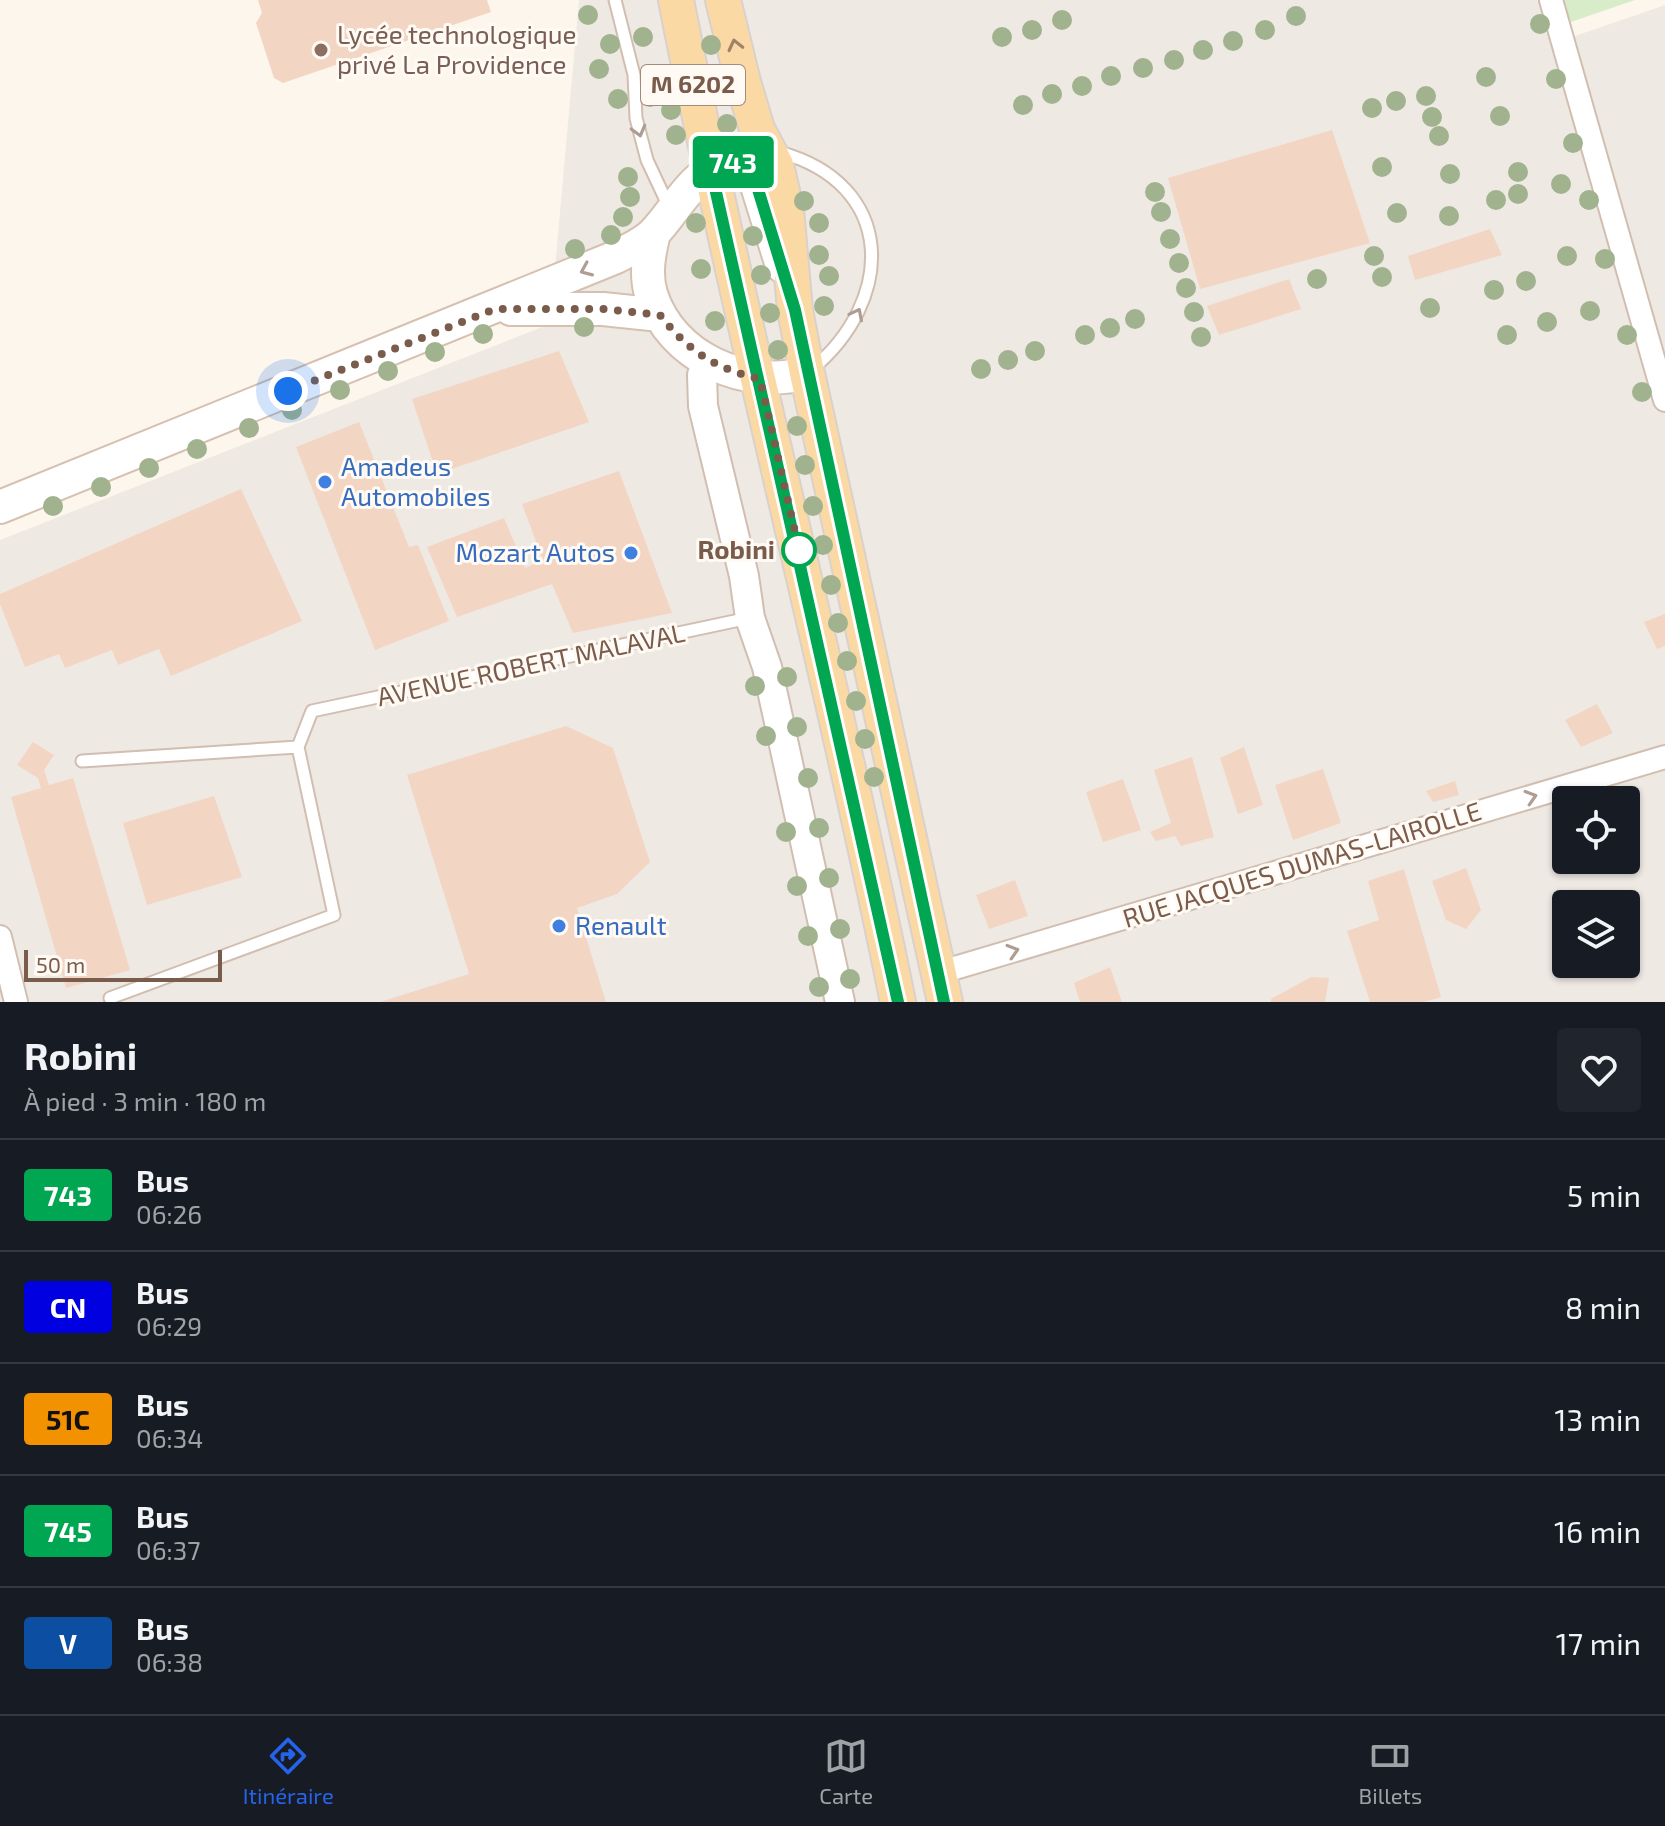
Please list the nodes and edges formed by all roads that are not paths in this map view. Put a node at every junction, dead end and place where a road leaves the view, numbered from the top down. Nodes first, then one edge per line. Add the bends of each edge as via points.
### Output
1 (615, 0) edge
2 (676, 0) edge
3 (723, 0) edge
4 (1551, 0) edge
5 (768, 150) junction
6 (711, 170) junction
7 (662, 221) junction
8 (495, 309) junction
9 (795, 310) junction
10 (660, 315) junction
11 (708, 361) junction
12 (807, 373) junction
13 (760, 379) junction
14 (1665, 400) edge
15 (0, 507) edge
16 (750, 618) junction
17 (298, 747) junction
18 (1665, 757) edge
19 (82, 761) dead end
20 (0, 937) edge
21 (942, 988) edge
22 (110, 998) dead end
23 (16, 1002) edge
24 (840, 1002) edge
25 (898, 1002) edge

1 -> 7 lane
2 - 6 main road, M 6202
5 -> 3 main road, M 6202 via 757,129
4 - 14 street
5 - 9 main road, M 6202 via 786,209
12 -> 5 lane via 829,356 858,313 872,265 871,233 858,202 835,176
6 - 7 main road
6 - 9 main road via 733,162 748,165 753,173
6 - 13 main road, M 6202
7 -> 8 main road via 616,257
7 - 10 main road via 648,276
8 - 10 main road
8 - 15 main road
9 - 12 main road, M 6202
10 - 11 main road
11 - 13 main road
11 - 16 street via 702,375 703,406
12 - 13 main road
12 - 21 main road, M 6202
13 - 25 main road, M 6202
16 - 17 lane, AVENUE ROBERT MALAVAL via 312,711
16 - 24 street via 767,667
17 - 19 lane
17 - 22 lane via 334,915
21 -> 18 street, RUE JACQUES DUMAS-LAIROLLE
20 - 23 street

